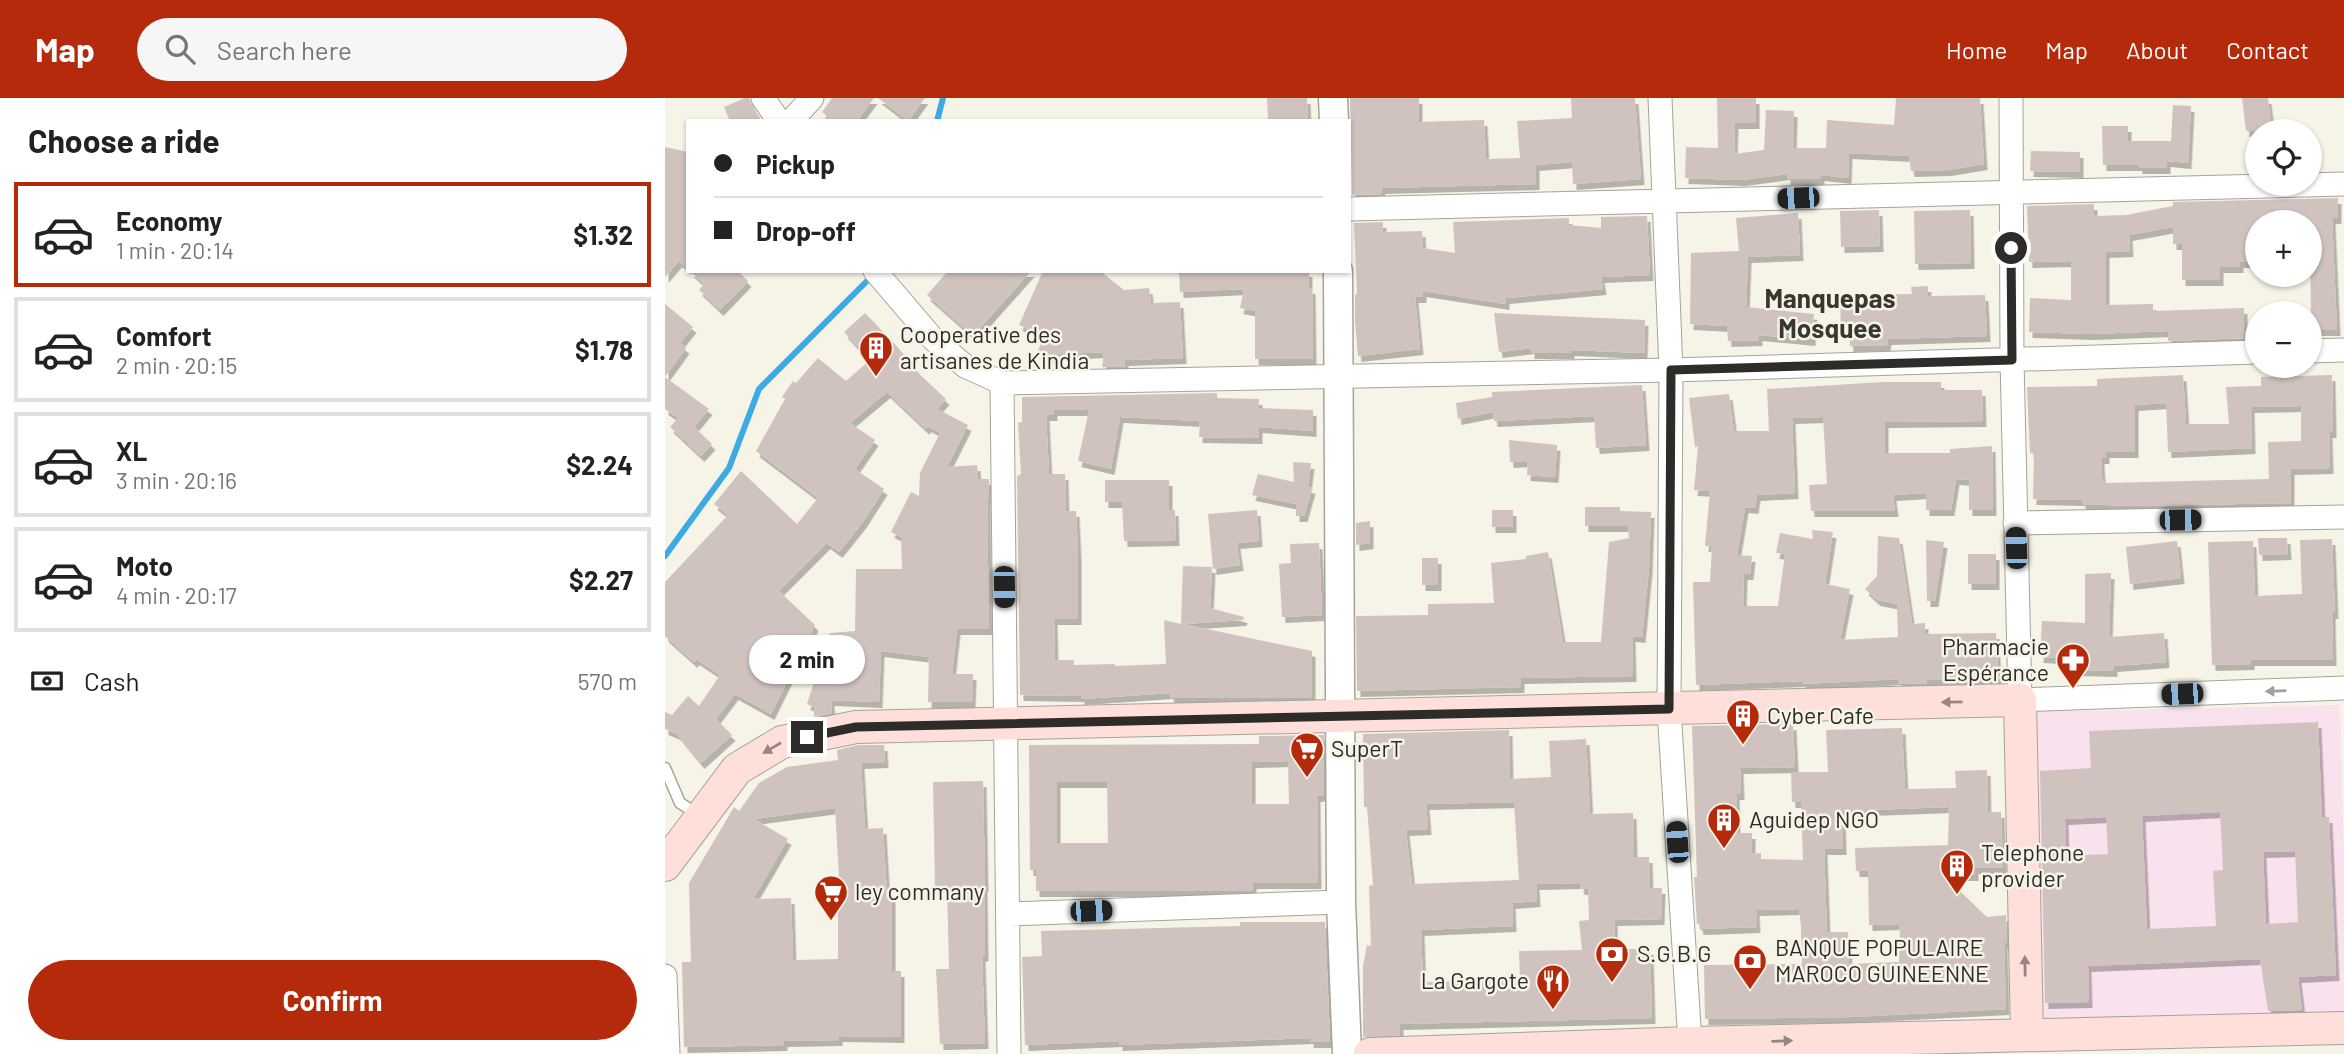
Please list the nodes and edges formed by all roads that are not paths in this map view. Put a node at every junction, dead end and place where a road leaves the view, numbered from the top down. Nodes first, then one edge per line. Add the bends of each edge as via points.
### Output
1 (763, 98) edge
2 (812, 98) edge
3 (1333, 98) edge
4 (1660, 98) edge
5 (2011, 98) edge
6 (778, 119) edge
7 (793, 119) edge
8 (1334, 119) edge
9 (2344, 184) edge
10 (2010, 192) junction
11 (1665, 201) junction
12 (1351, 209) edge
13 (1338, 273) edge
14 (882, 280) edge
15 (2344, 349) edge
16 (2322, 350) edge
17 (2245, 352) edge
18 (2012, 360) junction
19 (1671, 370) junction
20 (1338, 378) junction
21 (1002, 383) junction
22 (2344, 517) edge
23 (2015, 523) junction
24 (2344, 688) edge
25 (2020, 700) junction
26 (1669, 709) junction
27 (1340, 717) junction
28 (1006, 725) junction
29 (665, 768) edge
30 (701, 816) junction
31 (665, 865) edge
32 (1341, 902) junction
33 (1008, 914) junction
34 (665, 976) edge
35 (2344, 1028) edge
36 (2027, 1034) junction
37 (1690, 1049) edge
38 (669, 1054) edge
39 (1009, 1054) edge
40 (1347, 1054) edge
41 (1370, 1054) edge

1 - 6 street
2 - 7 street
3 - 8 street
4 - 11 street
5 - 10 street
9 - 10 street
10 - 11 street
10 - 18 street
11 - 12 street
11 - 19 street
13 - 20 street
14 - 21 street via 933,339 965,366
15 - 16 street
17 - 18 street
18 - 19 street
18 - 23 street
19 - 20 street
19 - 26 street
20 - 21 street
20 - 27 street
21 - 28 street
22 - 23 street
23 - 25 street
24 -> 25 street
25 -> 26 main road
36 -> 25 main road
26 - 27 main road
26 - 37 street
27 - 28 main road
27 - 32 street
28 -> 30 main road via 856,727 782,742 737,769
28 - 33 street
29 - 30 lane via 680,803
30 - 31 main road
32 - 33 street
32 - 40 street
33 - 39 street
34 - 38 street
35 - 36 main road
37 -> 36 main road
37 - 41 main road

